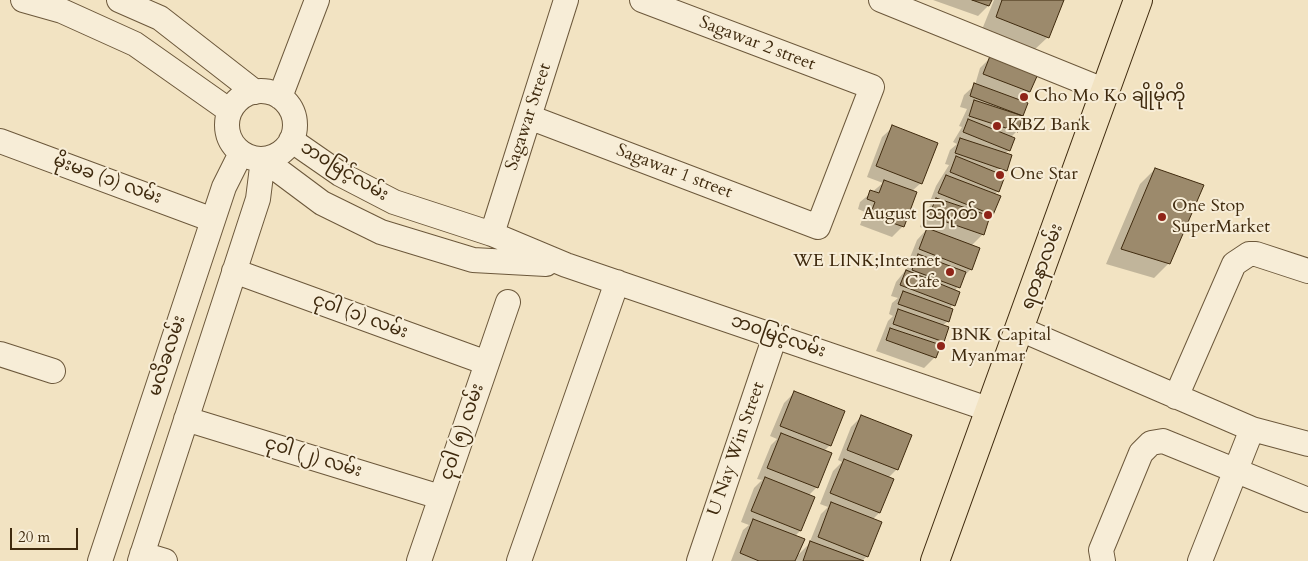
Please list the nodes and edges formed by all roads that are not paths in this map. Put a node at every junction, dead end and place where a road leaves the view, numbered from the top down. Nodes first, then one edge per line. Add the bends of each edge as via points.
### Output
1 (23, 0) edge
2 (120, 0) edge
3 (316, 0) edge
4 (566, 0) edge
5 (642, 0) edge
6 (1138, 0) edge
7 (888, 2) edge
8 (1106, 91) junction
9 (255, 92) junction
10 (280, 97) junction
11 (230, 111) junction
12 (529, 117) junction
13 (291, 140) junction
14 (0, 141) edge
15 (252, 156) junction
16 (213, 220) junction
17 (818, 227) joint
18 (492, 234) junction
19 (566, 265) junction
20 (234, 271) junction
21 (1308, 271) edge
22 (617, 282) junction
23 (508, 302) dead end
24 (1020, 329) junction
25 (776, 336) junction
26 (0, 354) edge
27 (487, 363) junction
28 (53, 371) dead end
29 (1176, 397) junction
30 (991, 410) junction
31 (186, 419) junction
32 (1252, 429) junction
33 (1308, 444) edge
34 (1236, 470) junction
35 (440, 497) junction
36 (1308, 500) edge
37 (141, 557) edge
38 (100, 561) edge
39 (165, 561) edge
40 (419, 561) edge
41 (519, 561) edge
42 (699, 561) edge
43 (936, 561) edge
44 (1103, 561) edge
45 (1200, 561) edge

1 - 11 street via 62,11 134,44
2 - 9 street via 160,18
3 - 10 street
4 - 12 street, Sagawar Street
5 - 17 street, Sagawar 2 street via 872,87
6 - 8 main road, ရတနာလမ်း
7 - 8 street
8 - 24 main road, ရတနာလမ်း
9 - 10 street via 268,92
9 - 11 street via 244,95
10 - 13 street via 287,103 295,121
11 - 15 street via 228,134 235,148
12 - 17 street, Sagawar 1 street
12 - 18 street, Sagawar Street
13 - 15 street via 280,153
13 - 18 street, ဘ၀မြင့်လမ်း via 340,174 394,202
14 - 16 street, မိုးမခ (၁) လမ်း
15 - 16 street, မလိခလမ်း via 224,187
15 - 19 street, ဘ၀မြင့်လမ်း via 322,203 381,232 473,260
15 - 20 street, မလိခလမ်း via 258,199
16 - 38 street, မလိခလမ်း
18 - 19 street, ဘ၀မြင့်လမ်း
19 - 22 street, ဘ၀မြင့်လမ်း
20 - 27 street, ငုဝါ (၁) လမ်း
20 - 31 street, မလိခလမ်း
21 - 29 street via 1256,254 1249,254 1234,264
22 - 25 street, ဘ၀မြင့်လမ်း
22 - 41 street
23 - 27 street, ငုဝါ (၅) လမ်း
24 - 29 street
24 - 30 main road, ရတနာလမ်း
25 - 30 street, ဘ၀မြင့်လမ်း
25 - 42 street, U Nay Win Street
26 - 28 street
27 - 35 street, ငုဝါ (၅) လမ်း
29 - 32 street
30 - 43 main road, ရတနာလမ်း
31 - 35 street, ငုဝါ (၂) လမ်း
31 - 37 street, မလိခလမ်း
32 - 33 street
32 - 34 street
34 - 36 street
34 - 44 street via 1163,442 1152,443 1141,453 1102,550
34 - 45 street
35 - 40 street, ငုဝါ (၅) လမ်း
37 - 39 street

